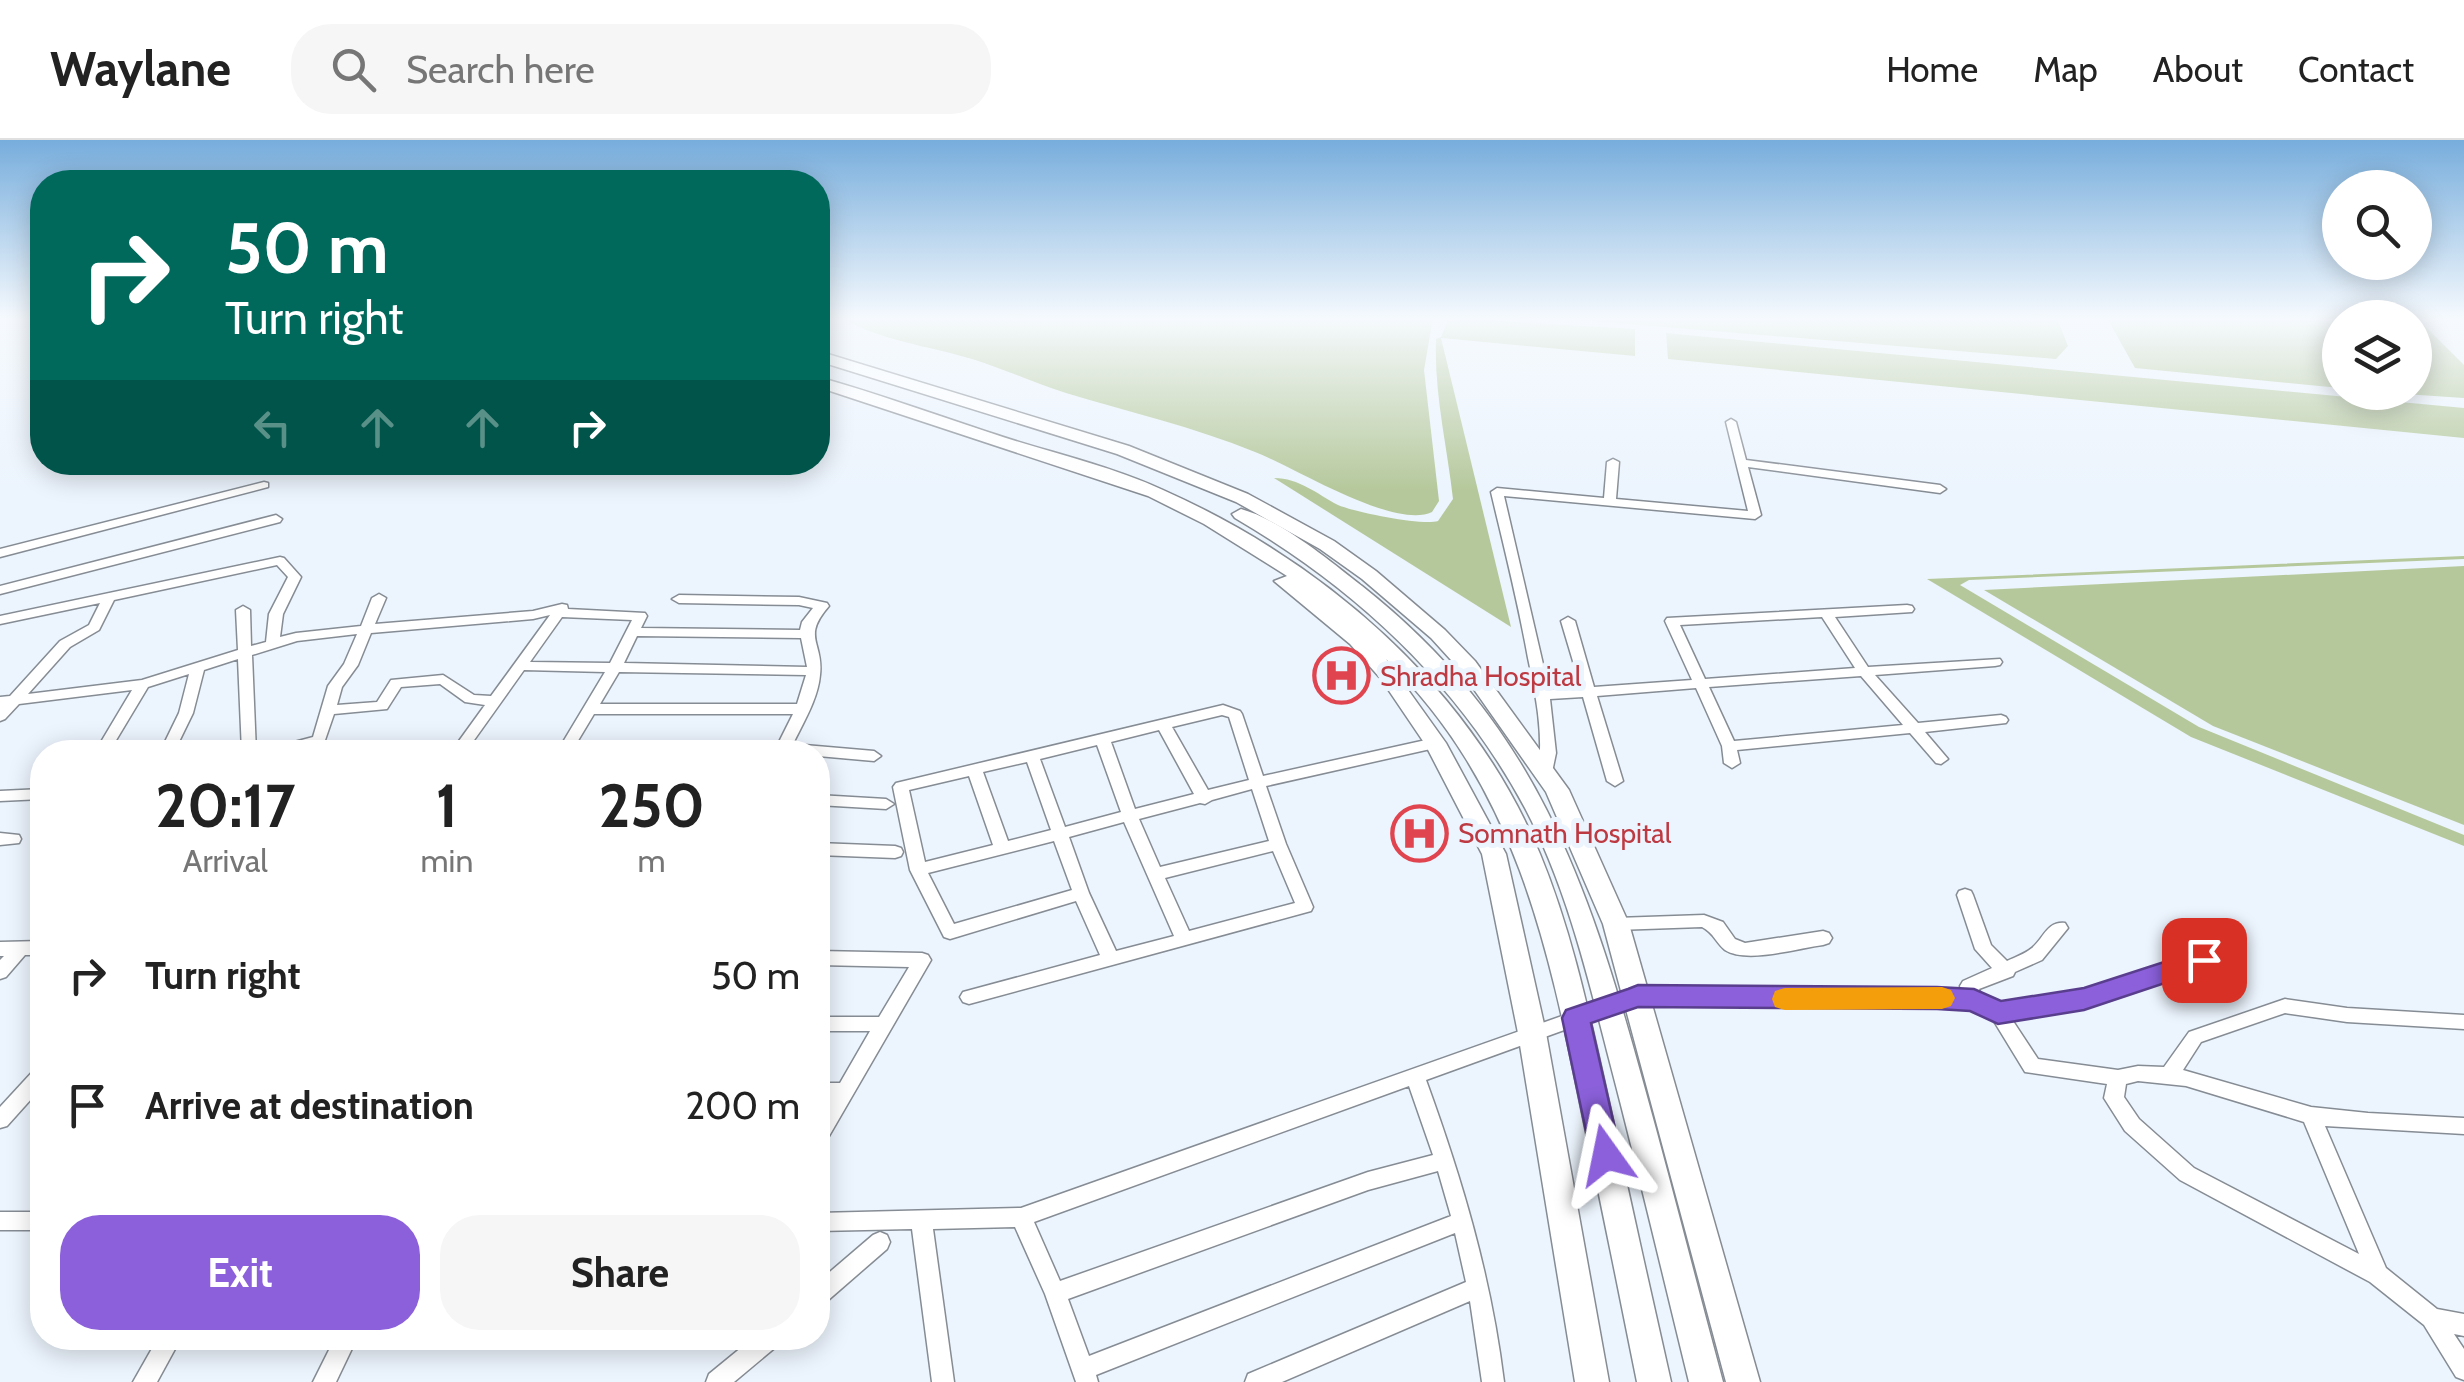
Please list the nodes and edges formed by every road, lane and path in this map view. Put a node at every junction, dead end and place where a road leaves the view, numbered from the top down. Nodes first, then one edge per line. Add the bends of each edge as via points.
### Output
1 (849, 376) edge
2 (882, 376) edge
3 (830, 386) edge
4 (830, 398) edge
5 (1731, 422) dead end
6 (1613, 462) dead end
7 (1744, 463) junction
8 (264, 486) dead end
9 (1940, 489) dead end
10 (1610, 499) junction
11 (276, 518) dead end
12 (0, 552) edge
13 (2, 588) edge
14 (109, 596) junction
15 (379, 598) dead end
16 (679, 600) dead end
17 (1907, 609) dead end
18 (242, 610) dead end
19 (558, 612) junction
20 (1827, 615) junction
21 (0, 620) edge
22 (1568, 621) dead end
23 (367, 631) junction
24 (634, 632) junction
25 (806, 634) junction
26 (273, 644) junction
27 (242, 652) junction
28 (1995, 662) dead end
29 (519, 666) junction
30 (198, 668) junction
31 (614, 670) junction
32 (1862, 670) junction
33 (814, 671) junction
34 (143, 684) junction
35 (1703, 685) junction
36 (1591, 692) junction
37 (1543, 695) junction
38 (18, 699) junction
39 (0, 702) edge
40 (493, 702) junction
41 (592, 709) junction
42 (800, 709) junction
43 (331, 710) junction
44 (0, 716) edge
45 (2001, 720) dead end
46 (1164, 724) junction
47 (1918, 730) junction
48 (109, 740) edge
49 (173, 740) edge
50 (248, 740) edge
51 (318, 740) edge
52 (467, 740) edge
53 (573, 740) edge
54 (786, 740) edge
55 (1104, 742) junction
56 (1434, 742) junction
57 (1729, 746) junction
58 (830, 753) edge
59 (874, 756) dead end
60 (1032, 756) junction
61 (1941, 759) dead end
62 (1732, 763) dead end
63 (974, 768) junction
64 (1546, 774) junction
65 (1616, 780) dead end
66 (1258, 784) junction
67 (30, 795) edge
68 (0, 796) edge
69 (1205, 799) junction
70 (830, 801) edge
71 (886, 804) dead end
72 (1130, 817) junction
73 (1062, 836) junction
74 (1278, 844) junction
75 (830, 849) edge
76 (1003, 850) junction
77 (895, 852) dead end
78 (918, 870) junction
79 (1156, 874) junction
80 (1082, 894) junction
81 (1965, 895) dead end
82 (1616, 924) junction
83 (2060, 928) dead end
84 (1183, 938) junction
85 (1823, 938) dead end
86 (0, 949) edge
87 (20, 949) junction
88 (30, 949) edge
89 (1110, 957) junction
90 (830, 958) edge
91 (2204, 960) dead end
92 (2007, 970) junction
93 (0, 972) edge
94 (1638, 996) junction
95 (969, 997) dead end
96 (1974, 1000) junction
97 (1608, 1006) junction
98 (1998, 1013) junction
99 (1576, 1018) junction
100 (2464, 1022) edge
101 (830, 1024) edge
102 (884, 1024) junction
103 (1532, 1033) junction
104 (2170, 1074) junction
105 (1416, 1078) junction
106 (2118, 1078) junction
107 (30, 1087) edge
108 (830, 1091) edge
109 (842, 1091) junction
110 (830, 1114) edge
111 (2311, 1116) junction
112 (0, 1120) edge
113 (2464, 1126) edge
114 (1446, 1160) junction
115 (1021, 1217) junction
116 (921, 1218) junction
117 (30, 1220) edge
118 (0, 1221) edge
119 (1462, 1221) junction
120 (830, 1222) edge
121 (880, 1242) dead end
122 (2378, 1276) junction
123 (830, 1286) edge
124 (1478, 1287) junction
125 (1055, 1293) junction
126 (2432, 1318) junction
127 (2464, 1326) edge
128 (163, 1350) edge
129 (340, 1350) edge
130 (755, 1350) edge
131 (2464, 1369) edge
132 (1085, 1376) edge
133 (1486, 1379) edge
134 (144, 1382) edge
135 (324, 1382) edge
136 (717, 1382) edge
137 (943, 1382) edge
138 (1256, 1382) edge
139 (1592, 1382) edge
140 (1654, 1382) edge
141 (1706, 1382) edge
142 (1742, 1382) edge

1 - 97 main road via 1151,474 1289,540 1344,579 1445,675 1524,786 1589,934
2 - 64 main road via 1176,468 1278,516 1368,575 1438,634 1497,701
3 - 99 main road via 1154,492 1250,541 1350,611 1438,703 1511,817 1554,929
4 - 56 main road via 1122,493 1222,540 1357,640
5 - 7 street
6 - 10 street
7 - 9 street
7 - 10 street via 1756,515
8 - 12 street
10 - 37 street via 1496,492
11 - 13 street
14 - 21 street
14 - 26 street via 280,560 294,577 276,614
14 - 38 street via 94,627 65,644
15 - 23 street
16 - 25 street via 822,606
17 - 20 street
18 - 27 street
19 - 23 street via 562,608
19 - 24 street via 638,614
19 - 29 street
20 - 32 street
20 - 35 street via 1672,622
22 - 36 street
23 - 26 street
23 - 43 street via 336,686
24 - 25 street
24 - 31 street
25 - 33 street
26 - 27 street
27 - 30 street
27 - 50 street
28 - 32 street
29 - 31 street
29 - 40 street
30 - 34 street
30 - 49 street
31 - 33 street
31 - 41 street
32 - 35 street
32 - 47 street
33 - 42 street
34 - 38 street
34 - 48 street
35 - 36 street
35 - 57 street
36 - 37 street
36 - 65 street
37 - 64 street via 1551,763
38 - 39 street
38 - 44 street
40 - 43 street via 470,700 443,680 396,683 382,706
40 - 52 street
41 - 42 street
41 - 53 street
42 - 54 street
43 - 51 street
45 - 47 street
46 - 55 street
46 - 66 street via 1230,710
46 - 69 street
47 - 57 street
47 - 61 street
55 - 60 street
55 - 72 street
56 - 66 street
56 - 103 main road via 1494,854
57 - 62 street
58 - 59 street
60 - 63 street
60 - 73 street
63 - 76 street
63 - 78 street via 900,787
64 - 82 main road
66 - 69 street
66 - 74 street
67 - 68 street
69 - 72 street
70 - 71 street
72 - 73 street
72 - 79 street
73 - 76 street
73 - 80 street
74 - 79 street
74 - 84 street via 1305,907
75 - 77 street
76 - 78 street
78 - 80 street via 950,932
79 - 84 street
80 - 89 street
81 - 92 street via 1984,949
82 - 85 street via 1704,921 1744,950
82 - 94 main road
83 - 92 street via 2036,955
84 - 89 street
86 - 87 street
87 - 88 street
87 - 93 street
89 - 95 street
90 - 102 street via 922,960
91 - 98 street via 2084,999
92 - 96 street via 1968,986
94 - 96 street
94 - 97 street
94 - 142 main road
96 - 98 street
97 - 99 street
97 - 141 main road
98 - 106 street via 2032,1066
99 - 103 street
99 - 140 main road
100 - 104 street via 2285,1006 2196,1037
101 - 102 street
102 - 109 street
103 - 105 street
103 - 139 main road
104 - 106 street
104 - 111 street
105 - 114 street
105 - 115 street
106 - 122 street via 2114,1098 2132,1125 2187,1174
107 - 112 street
108 - 109 street
109 - 110 street
111 - 113 street
111 - 122 street
114 - 119 street
114 - 125 street via 1368,1181
115 - 116 street
115 - 125 street
116 - 120 street
116 - 137 street
117 - 118 street
119 - 124 street
119 - 132 street
121 - 123 street
122 - 126 street
124 - 133 street
124 - 138 street
125 - 132 street
126 - 127 street
126 - 131 street
128 - 134 street
129 - 135 street
130 - 136 street

